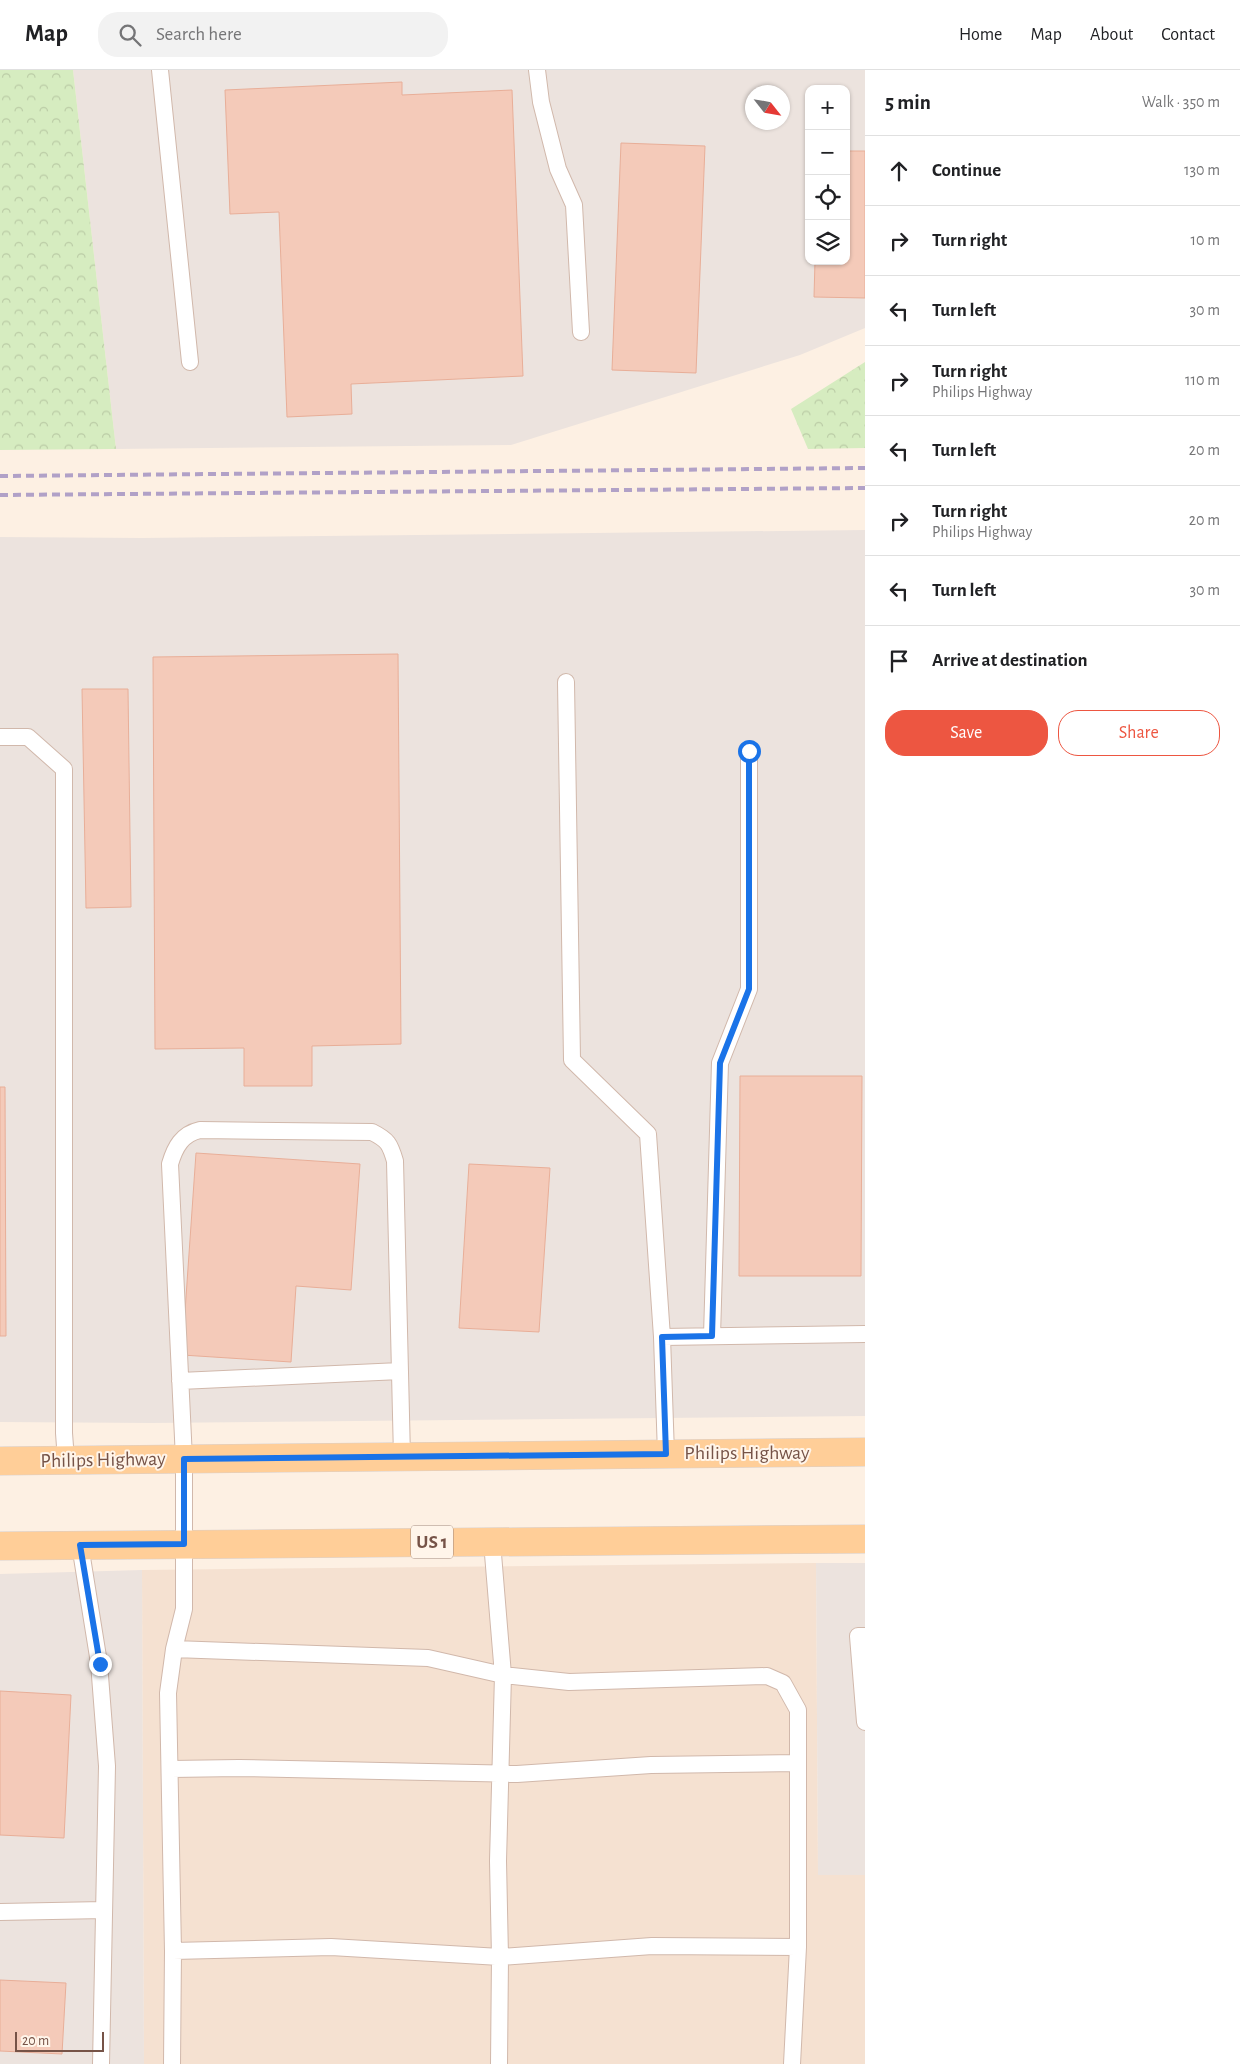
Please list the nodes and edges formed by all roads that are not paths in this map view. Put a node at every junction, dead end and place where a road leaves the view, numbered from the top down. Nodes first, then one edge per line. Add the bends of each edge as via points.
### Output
1 (160, 70) edge
2 (538, 70) edge
3 (581, 332) dead end
4 (190, 362) dead end
5 (566, 682) dead end
6 (0, 737) edge
7 (749, 751) dead end
8 (865, 1334) edge
9 (712, 1336) junction
10 (662, 1337) junction
11 (400, 1370) junction
12 (180, 1381) junction
13 (865, 1452) edge
14 (666, 1454) junction
15 (402, 1457) junction
16 (184, 1459) junction
17 (66, 1460) junction
18 (0, 1461) edge
19 (865, 1539) edge
20 (492, 1542) junction
21 (184, 1544) junction
22 (80, 1545) junction
23 (0, 1546) edge
24 (862, 1636) edge
25 (174, 1649) junction
26 (504, 1675) junction
27 (865, 1712) edge
28 (798, 1763) junction
29 (171, 1770) junction
30 (501, 1772) junction
31 (104, 1910) junction
32 (0, 1912) edge
33 (798, 1947) junction
34 (173, 1951) junction
35 (500, 1957) junction
36 (101, 2064) edge
37 (172, 2064) edge
38 (499, 2064) edge
39 (792, 2064) edge

1 - 4 lane
2 - 3 lane via 541,102 558,169 574,205
5 - 10 lane via 572,1060 648,1134
6 - 17 lane via 28,737 64,769
7 - 9 lane via 749,989 720,1063
8 - 9 lane
9 - 10 lane
10 - 14 lane
11 - 12 lane
11 - 12 lane via 395,1161 384,1138 372,1132 200,1130 190,1132 180,1142 170,1164
11 - 15 lane
12 - 16 lane
13 - 14 main road, Philips Highway
14 - 15 main road, Philips Highway
15 - 16 main road, Philips Highway
16 - 17 main road, Philips Highway
16 - 21 lane
17 - 18 main road, Philips Highway
19 - 20 main road, US 1
20 - 21 main road, US 1
20 - 26 lane
21 - 22 main road, US 1
21 - 25 lane via 184,1610
22 - 23 main road, US 1
22 - 31 lane via 100,1664 107,1766
24 - 27 lane
25 - 26 lane via 428,1658
25 - 29 lane via 168,1693
26 - 28 lane via 568,1682 767,1676 783,1684 798,1710
26 - 30 lane
28 - 30 lane
28 - 33 lane
29 - 30 lane
29 - 34 lane
30 - 35 lane via 498,1861
31 - 32 lane
31 - 36 lane
33 - 35 lane via 652,1946
33 - 39 lane
34 - 35 lane via 330,1947
34 - 37 lane
35 - 38 lane

